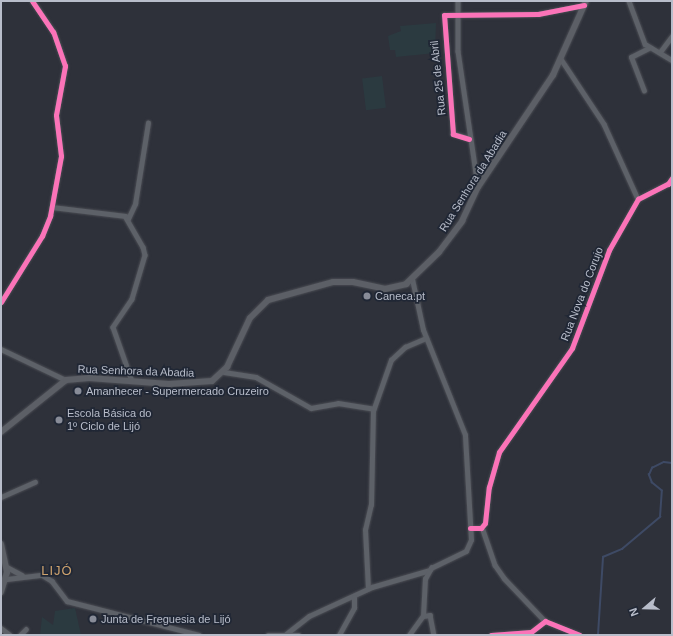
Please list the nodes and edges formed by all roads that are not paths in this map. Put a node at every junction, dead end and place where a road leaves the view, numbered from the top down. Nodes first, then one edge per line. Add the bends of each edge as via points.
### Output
1 (32, 1) edge
2 (458, 1) edge
3 (629, 1) edge
4 (585, 3) edge
5 (455, 14) junction
6 (672, 36) edge
7 (648, 48) junction
8 (660, 52) junction
9 (561, 59) junction
10 (672, 60) edge
11 (644, 91) dead end
12 (148, 123) dead end
13 (469, 139) junction
14 (672, 178) edge
15 (478, 187) junction
16 (638, 200) junction
17 (52, 207) junction
18 (128, 219) junction
19 (412, 279) junction
20 (1, 302) edge
21 (426, 338) junction
22 (1, 349) edge
23 (224, 372) junction
24 (66, 380) junction
25 (132, 381) junction
26 (374, 409) junction
27 (1, 432) edge
28 (35, 482) dead end
29 (1, 497) edge
30 (482, 527) junction
31 (470, 528) junction
32 (1, 544) edge
33 (7, 567) junction
34 (430, 570) junction
35 (22, 574) junction
36 (7, 579) junction
37 (368, 589) junction
38 (1, 592) edge
39 (354, 598) junction
40 (423, 616) junction
41 (545, 621) junction
42 (1, 628) edge
43 (26, 629) dead end
44 (286, 634) junction
45 (10, 635) edge
46 (20, 635) edge
47 (199, 635) edge
48 (268, 635) edge
49 (299, 635) edge
50 (339, 635) edge
51 (409, 635) edge
52 (434, 635) edge
53 (491, 635) edge
54 (579, 635) edge

1 - 17 street via 53,32 65,66 56,115 61,156
2 - 5 street, Rua 25 de Abril
3 - 7 street
4 - 5 street via 538,14
4 - 9 main road, Rua Senhora da Abadia
5 - 13 street, Rua 25 de Abril
5 - 13 street, Rua 25 de Abril via 444,15 442,24 453,134
6 - 8 street
7 - 8 street
7 - 11 street via 631,57
8 - 10 street
9 - 15 main road, Rua Senhora da Abadia
9 - 16 street via 604,124
12 - 18 street via 135,204
13 - 15 street, Rua 25 de Abril
14 - 16 street via 668,184
15 - 19 main road, Rua Senhora da Abadia via 462,221
16 - 30 street, Rua Nova do Corujo via 609,250 572,348 499,452
17 - 18 street
17 - 20 street via 42,236
18 - 25 street via 145,255 132,299 113,327
19 - 21 street
19 - 23 main road, Rua Senhora da Abadia via 384,289 353,282 333,282 268,300 253,313
21 - 26 street via 405,347 390,360
21 - 31 street via 464,430
22 - 24 street
23 - 25 main road, Rua Senhora da Abadia via 212,380 196,383
23 - 26 street via 256,377 311,408 338,403
24 - 25 main road, Rua Senhora da Abadia
24 - 27 main road, Rua Senhora da Abadia
26 - 37 street via 371,505 365,530
28 - 29 street
30 - 31 street
30 - 41 street via 499,572
31 - 34 street via 466,551
32 - 33 main road
33 - 35 street
33 - 36 main road
34 - 37 street
34 - 40 street via 425,579
35 - 36 street
35 - 47 street via 42,576 52,581 67,601
36 - 38 main road
37 - 39 street
39 - 44 street via 322,609
39 - 50 street via 354,608
40 - 51 street
40 - 52 street via 430,615
41 - 53 street via 531,632
41 - 54 street
42 - 45 street
43 - 46 street
44 - 48 street
44 - 49 street

